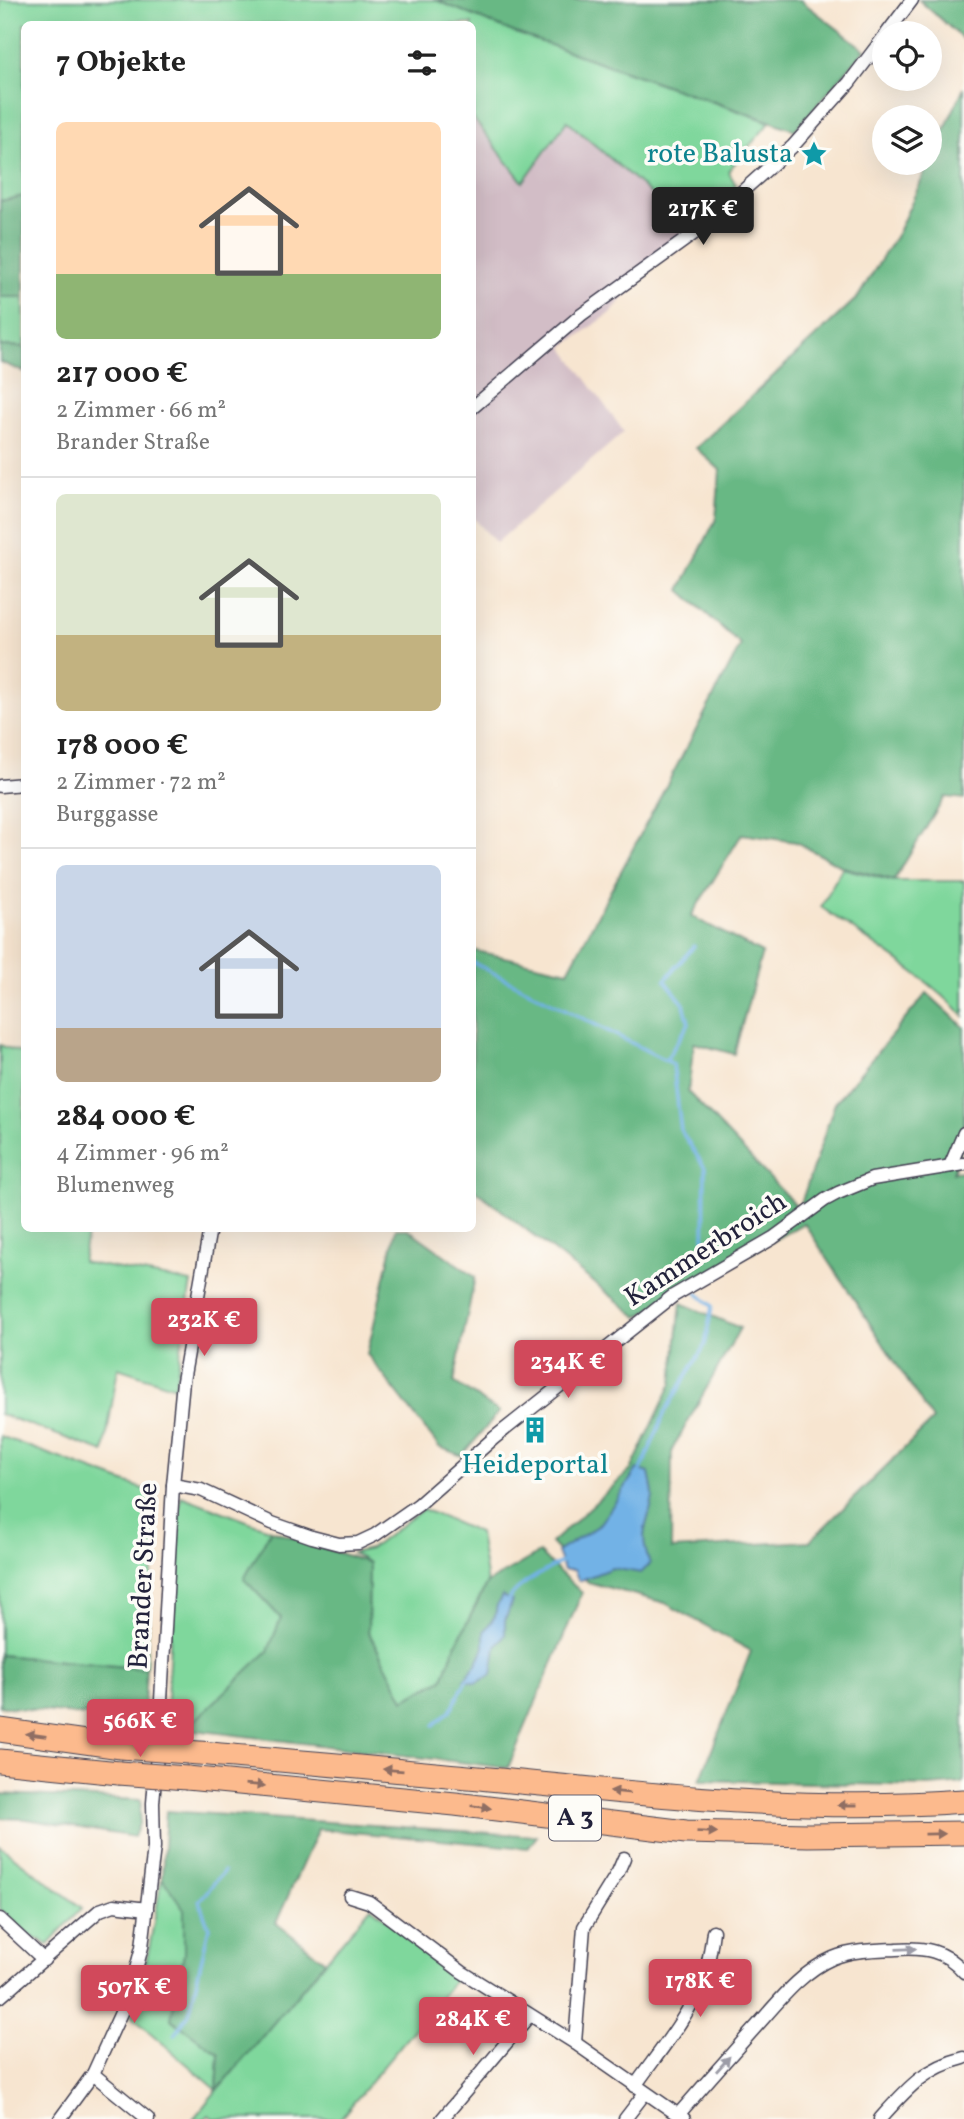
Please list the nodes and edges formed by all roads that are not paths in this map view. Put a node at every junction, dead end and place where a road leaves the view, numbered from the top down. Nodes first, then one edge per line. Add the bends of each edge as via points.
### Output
1 (912, 0) edge
2 (896, 21) edge
3 (872, 52) edge
4 (476, 405) edge
5 (21, 784) edge
6 (0, 786) edge
7 (964, 1133) edge
8 (964, 1164) edge
9 (950, 1166) junction
10 (209, 1232) edge
11 (173, 1485) junction
12 (0, 1730) edge
13 (0, 1761) edge
14 (964, 1801) edge
15 (964, 1833) edge
16 (624, 1858) dead end
17 (350, 1896) dead end
18 (147, 1909) junction
19 (0, 1919) edge
20 (713, 1931) dead end
21 (44, 1960) junction
22 (964, 1972) edge
23 (0, 1997) edge
24 (529, 2015) junction
25 (575, 2043) junction
26 (964, 2058) edge
27 (93, 2074) junction
28 (640, 2090) junction
29 (681, 2117) edge
30 (60, 2119) edge
31 (148, 2119) edge
32 (442, 2119) edge
33 (625, 2119) edge
34 (880, 2119) edge

1 - 2 street
3 - 4 street via 793,146 699,230 581,315
5 - 6 street
7 - 9 street
8 - 9 street, Kammerbroich
9 - 11 street, Kammerbroich via 872,1179 838,1193 773,1238 673,1296 494,1438 418,1505 358,1543 312,1537 201,1490
10 - 11 street, Brander Straße via 183,1381
11 - 18 street, Brander Straße
14 -> 12 highway, A 3, bridge via 811,1805 682,1798 121,1747
13 -> 15 highway, A 3, bridge via 455,1804 686,1832
16 - 25 street via 584,1927
17 - 24 street via 369,1902 462,1972
18 - 21 street via 107,1906
18 - 27 street, Brander Straße via 129,1995
19 - 21 street
20 - 28 street via 703,1980
21 - 23 street
29 -> 22 street via 789,1991 831,1959 871,1950 916,1948 947,1956
24 - 25 street
24 - 32 street
25 - 28 street
26 - 34 street via 925,2073
27 - 30 street, Brander Straße
27 - 31 street
28 - 29 street
28 - 33 street

